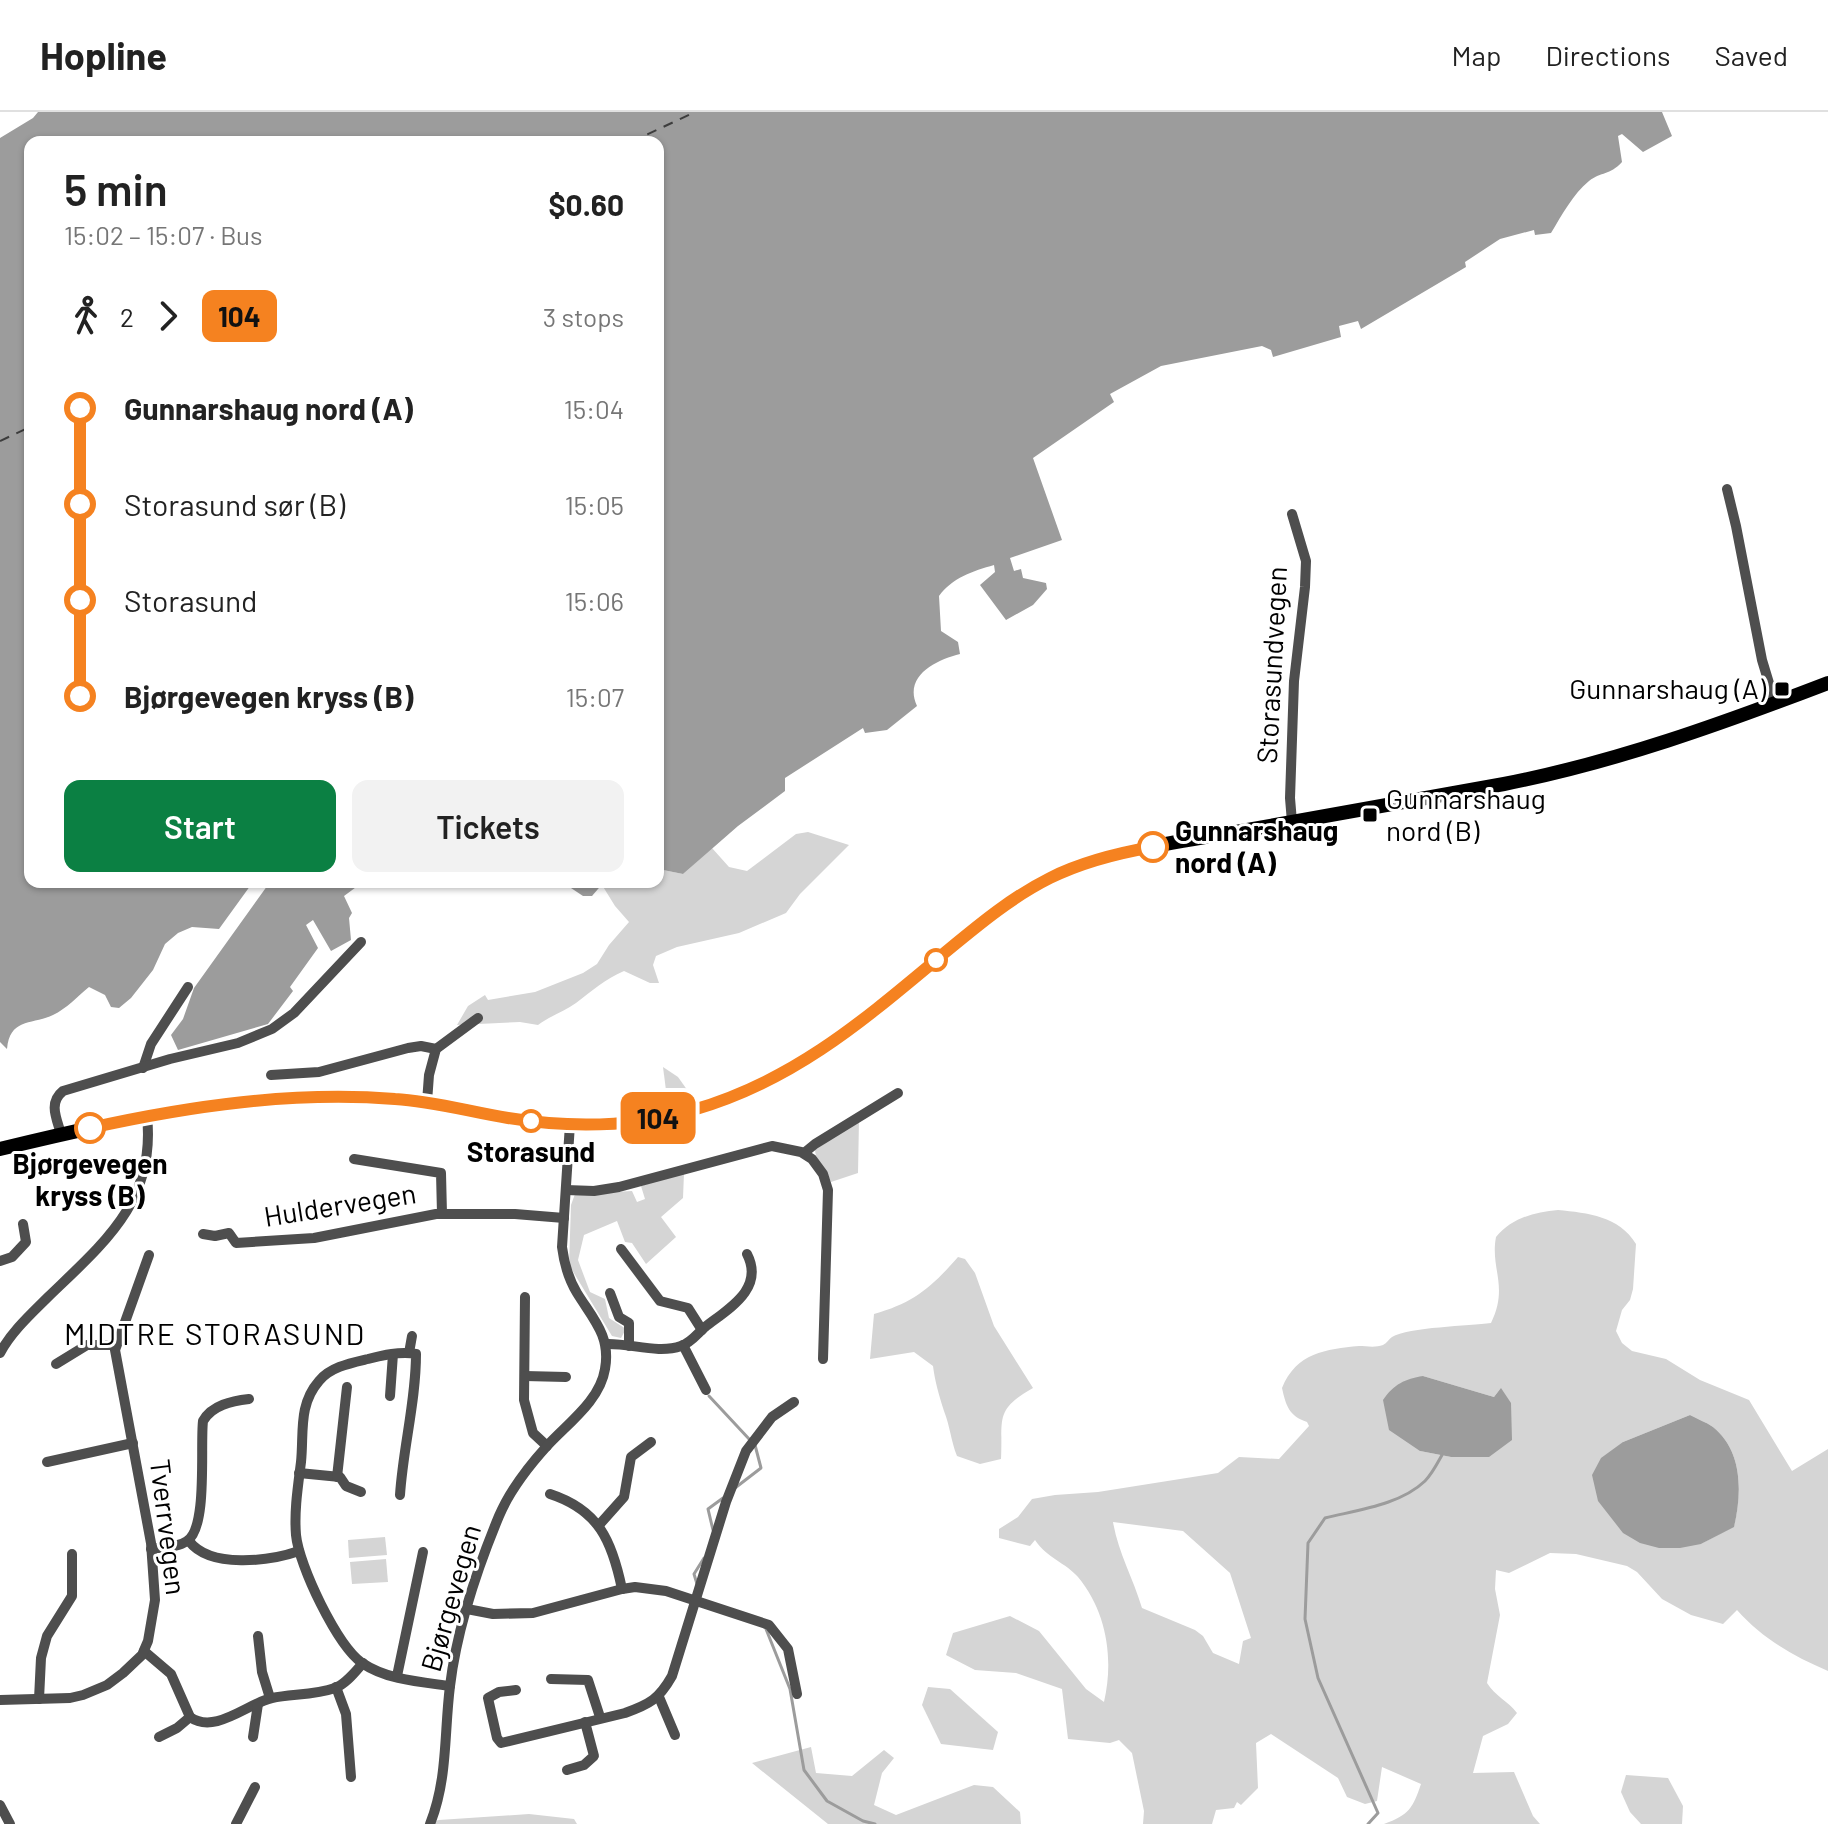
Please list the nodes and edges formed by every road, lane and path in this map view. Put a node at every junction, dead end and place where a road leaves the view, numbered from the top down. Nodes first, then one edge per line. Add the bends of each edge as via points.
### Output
1 (1727, 489) dead end
2 (1292, 514) dead end
3 (1828, 683) edge
4 (1775, 703) junction
5 (1292, 822) junction
6 (361, 942) dead end
7 (188, 987) dead end
8 (478, 1018) dead end
9 (436, 1049) junction
10 (143, 1068) junction
11 (271, 1075) dead end
12 (898, 1093) dead end
13 (427, 1102) junction
14 (147, 1116) junction
15 (570, 1124) junction
16 (61, 1134) junction
17 (0, 1149) edge
18 (804, 1153) junction
19 (354, 1159) dead end
20 (566, 1190) junction
21 (442, 1214) junction
22 (564, 1218) junction
23 (23, 1224) dead end
24 (203, 1234) dead end
25 (621, 1249) dead end
26 (747, 1254) dead end
27 (149, 1255) dead end
28 (0, 1261) edge
29 (610, 1293) dead end
30 (525, 1297) dead end
31 (702, 1330) junction
32 (412, 1336) dead end
33 (606, 1344) junction
34 (115, 1345) junction
35 (683, 1345) junction
36 (629, 1346) junction
37 (0, 1353) edge
38 (409, 1353) junction
39 (393, 1354) junction
40 (823, 1359) dead end
41 (56, 1364) dead end
42 (525, 1376) junction
43 (566, 1377) dead end
44 (347, 1387) dead end
45 (706, 1390) dead end
46 (390, 1396) dead end
47 (249, 1399) dead end
48 (794, 1402) dead end
49 (651, 1442) dead end
50 (133, 1443) junction
51 (547, 1446) junction
52 (47, 1462) dead end
53 (299, 1473) junction
54 (337, 1477) junction
55 (361, 1492) dead end
56 (550, 1494) dead end
57 (400, 1495) dead end
58 (599, 1525) junction
59 (189, 1541) junction
60 (151, 1549) junction
61 (299, 1551) junction
62 (423, 1552) dead end
63 (72, 1554) dead end
64 (622, 1589) junction
65 (697, 1600) junction
66 (467, 1609) junction
67 (258, 1636) dead end
68 (144, 1651) junction
69 (363, 1663) junction
70 (397, 1676) junction
71 (551, 1679) dead end
72 (450, 1686) junction
73 (336, 1687) junction
74 (516, 1690) dead end
75 (797, 1694) dead end
76 (659, 1697) junction
77 (270, 1698) junction
78 (39, 1699) junction
79 (0, 1700) edge
80 (258, 1704) junction
81 (190, 1717) junction
82 (600, 1717) junction
83 (585, 1722) junction
84 (675, 1735) dead end
85 (159, 1737) dead end
86 (253, 1737) dead end
87 (567, 1770) dead end
88 (351, 1777) dead end
89 (255, 1787) dead end
90 (0, 1805) edge
91 (10, 1824) edge
92 (236, 1824) edge
93 (430, 1824) edge

1 - 4 street
2 - 5 street, Storasundvegen via 1306,561 1293,694
3 - 4 main road
4 - 5 main road via 1653,747 1561,772
5 - 15 main road via 1131,851 1061,872 1011,900 851,1029 779,1076 670,1116
6 - 10 street via 282,1023 238,1043
7 - 10 street via 151,1044
8 - 9 street
9 - 11 street via 408,1048 319,1072
9 - 13 street
10 - 16 street via 63,1091 54,1106
12 - 18 street
13 - 14 main road via 305,1097
13 - 15 main road
14 - 16 main road
14 - 37 street via 147,1166 133,1203
15 - 20 street
16 - 17 main road
18 - 20 street via 772,1146 619,1187
18 - 40 street via 818,1165 828,1190
19 - 21 street, Huldervegen via 441,1173
20 - 22 street
21 - 22 street, Huldervegen
21 - 24 street, Huldervegen via 289,1241 236,1243 229,1233
22 - 33 street via 562,1247 568,1275 597,1319
23 - 28 street via 26,1242
25 - 31 street via 660,1301 688,1308
26 - 31 street via 749,1288
27 - 34 street
29 - 36 street via 619,1317 629,1323
30 - 42 street
31 - 35 street
32 - 38 street
33 - 36 street
33 - 51 street, Bjørgevegen via 599,1388
34 - 41 street via 87,1345
34 - 50 street, Tverrvegen
35 - 36 street
35 - 45 street
38 - 39 street
38 - 57 street via 416,1354 416,1366
39 - 46 street
39 - 53 street via 349,1364 319,1381 303,1410
42 - 43 street
42 - 51 street via 528,1418 533,1433
44 - 54 street
47 - 59 street via 209,1412 203,1421 199,1518
48 - 65 street via 772,1417 746,1451
49 - 58 street via 631,1457 624,1497
50 - 52 street
50 - 60 street, Tverrvegen
51 - 66 street, Bjørgevegen via 501,1512
53 - 54 street
53 - 61 street
54 - 55 street
56 - 58 street via 568,1500
58 - 64 street
59 - 60 street
59 - 61 street via 203,1554 231,1560
60 - 68 street, Tverrvegen via 154,1616
61 - 69 street via 334,1629
62 - 70 street
63 - 78 street via 72,1596 47,1636
64 - 65 street via 652,1588
64 - 66 street via 516,1615
65 - 75 street via 756,1619 777,1632 788,1649
65 - 76 street via 672,1676
66 - 72 street, Bjørgevegen
67 - 77 street
68 - 78 street via 107,1685 70,1698
68 - 81 street via 171,1674
69 - 70 street
69 - 73 street
70 - 72 street
71 - 82 street via 588,1680
72 - 93 street, Bjørgevegen via 444,1772
73 - 77 street
73 - 88 street via 346,1714
74 - 83 street via 488,1698 499,1742
76 - 82 street via 625,1713
76 - 84 street
77 - 80 street
78 - 79 street
80 - 81 street via 208,1722
80 - 86 street
81 - 85 street
82 - 83 street
83 - 87 street via 594,1756
89 - 92 street
90 - 91 street

